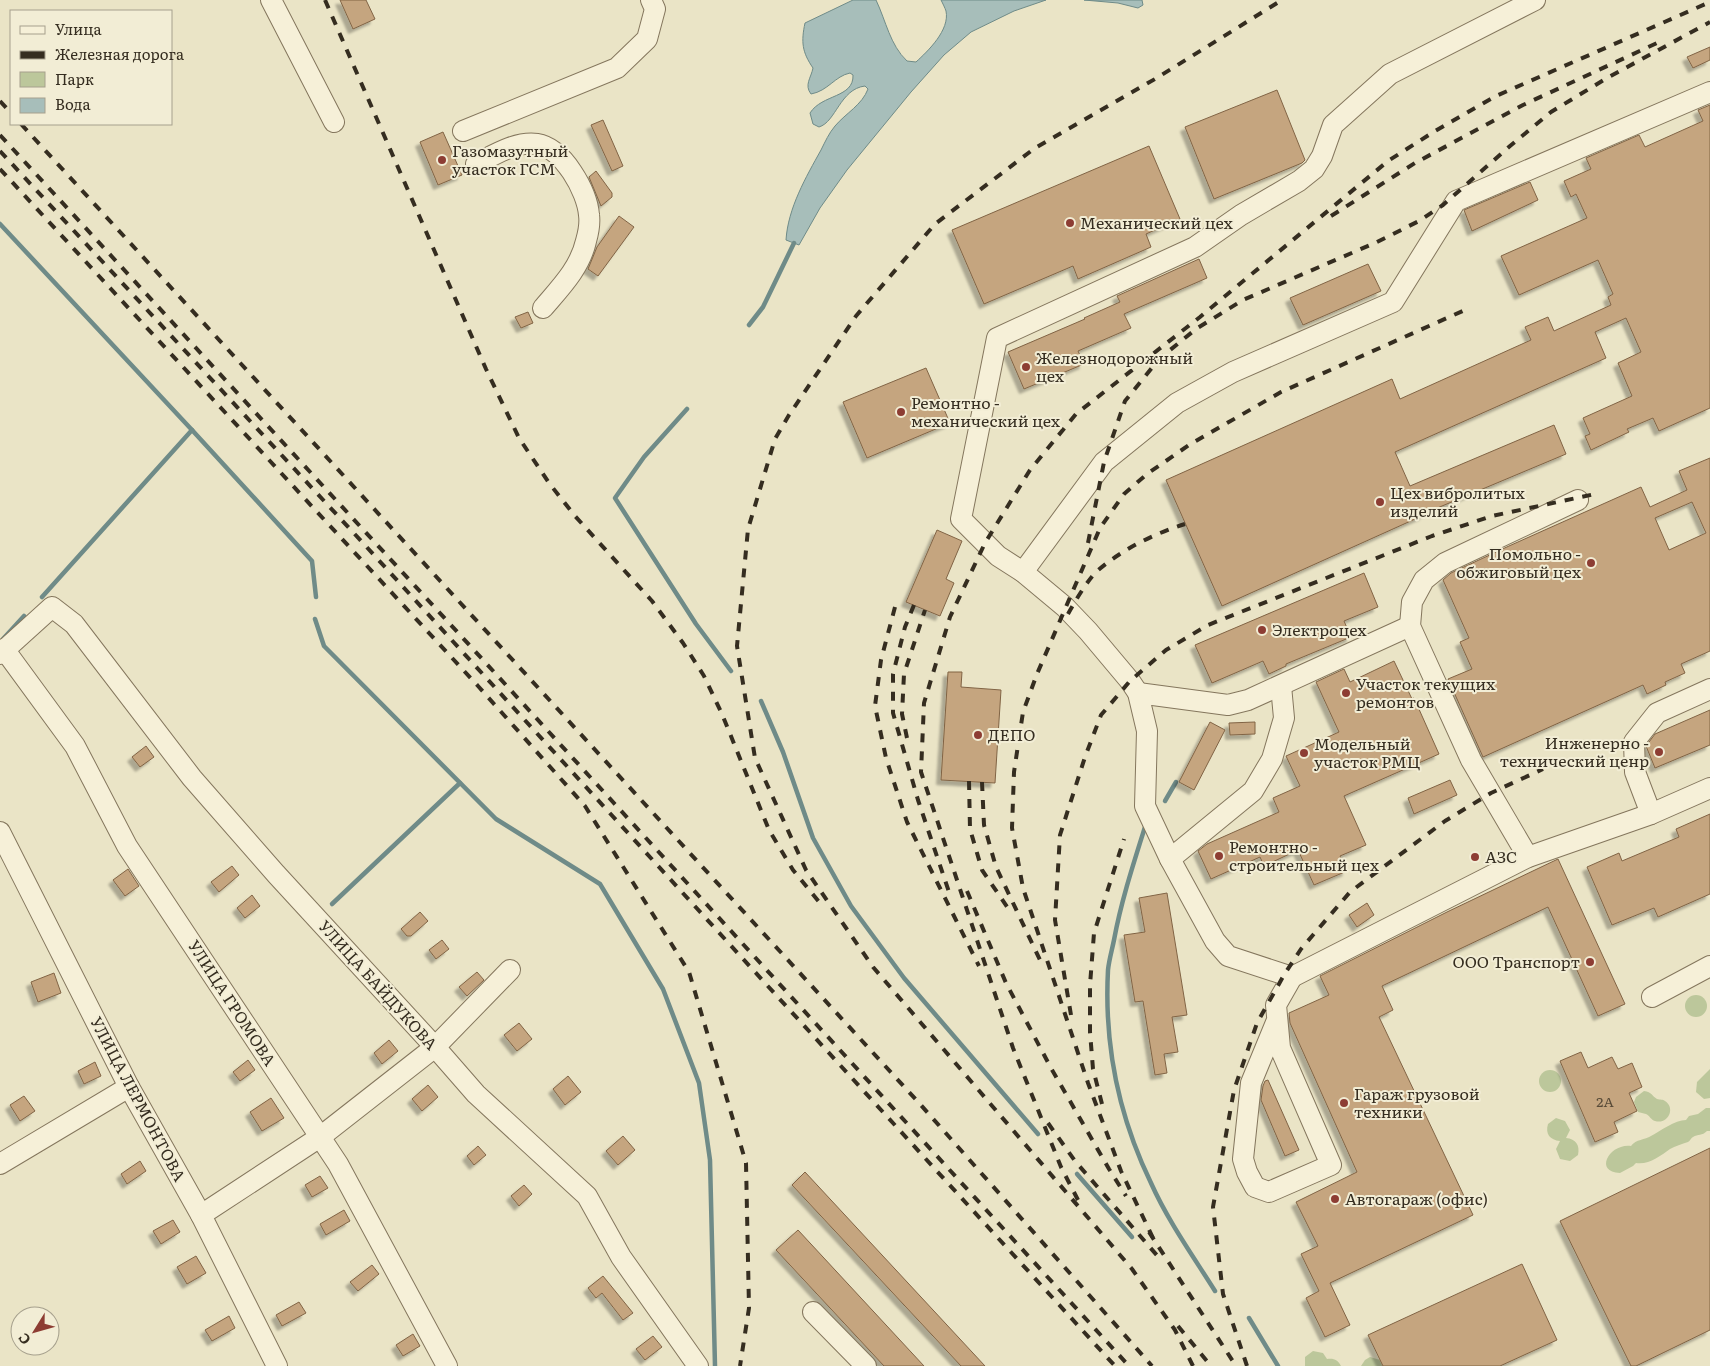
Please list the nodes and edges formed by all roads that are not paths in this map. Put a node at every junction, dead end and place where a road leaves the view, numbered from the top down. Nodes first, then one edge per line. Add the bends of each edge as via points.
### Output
1 (271, 0) edge
2 (651, 0) edge
3 (1535, 0) edge
4 (1710, 92) edge
5 (334, 122) dead end
6 (463, 131) dead end
7 (476, 164) dead end
8 (543, 308) dead end
9 (1578, 500) dead end
10 (1023, 572) junction
11 (1410, 626) junction
12 (2, 651) edge
13 (1281, 686) junction
14 (1710, 689) edge
15 (1138, 693) junction
16 (1710, 788) edge
17 (1651, 814) junction
18 (0, 832) edge
19 (1528, 857) junction
20 (1170, 860) junction
21 (1710, 966) edge
22 (510, 970) dead end
23 (1292, 977) junction
24 (1652, 998) dead end
25 (1277, 1020) junction
26 (435, 1047) junction
27 (129, 1088) junction
28 (320, 1137) junction
29 (0, 1164) edge
30 (202, 1215) junction
31 (813, 1312) dead end
32 (277, 1366) edge
33 (447, 1366) edge
34 (698, 1366) edge
35 (866, 1366) edge

1 - 5 street
2 - 6 street via 655,9 647,39 617,68
3 - 10 street via 1390,74 1333,125 1314,169 1195,247 997,338 961,519 998,556
4 - 10 street via 1456,201 1393,302 1233,372 1177,403 1104,462
7 - 8 street via 523,144 538,144 568,166 582,190 589,215 586,242 572,275
9 - 11 street via 1444,562 1424,580 1412,602
10 - 15 street via 1088,631
11 - 13 street
11 - 19 street via 1471,760
12 - 26 street, УЛИЦА БАЙДУКОВА via 52,606 74,624 198,785
12 - 28 street, УЛИЦА ГРОМОВА via 75,746 127,846
13 - 15 street via 1248,700 1228,704
13 - 20 street via 1284,718 1272,759 1253,791
14 - 17 street via 1658,713 1634,742 1635,772
15 - 20 street via 1147,731 1145,806
16 - 17 street
17 - 19 street
18 - 27 street, УЛИЦА ЛЕРМОНТОВА
19 - 23 street
20 - 23 street via 1215,941 1228,956
21 - 24 street
22 - 26 street
23 - 25 street via 1276,1005
25 - 25 street via 1280,1048 1331,1165 1269,1192 1255,1187 1242,1158 1251,1083
26 - 28 street
26 - 34 street, УЛИЦА БАЙДУКОВА via 476,1094 587,1196 621,1257
27 - 29 street
27 - 30 street, УЛИЦА ЛЕРМОНТОВА
28 - 30 street
28 - 33 street, УЛИЦА ГРОМОВА via 338,1164
30 - 32 street, УЛИЦА ЛЕРМОНТОВА
31 - 35 street

